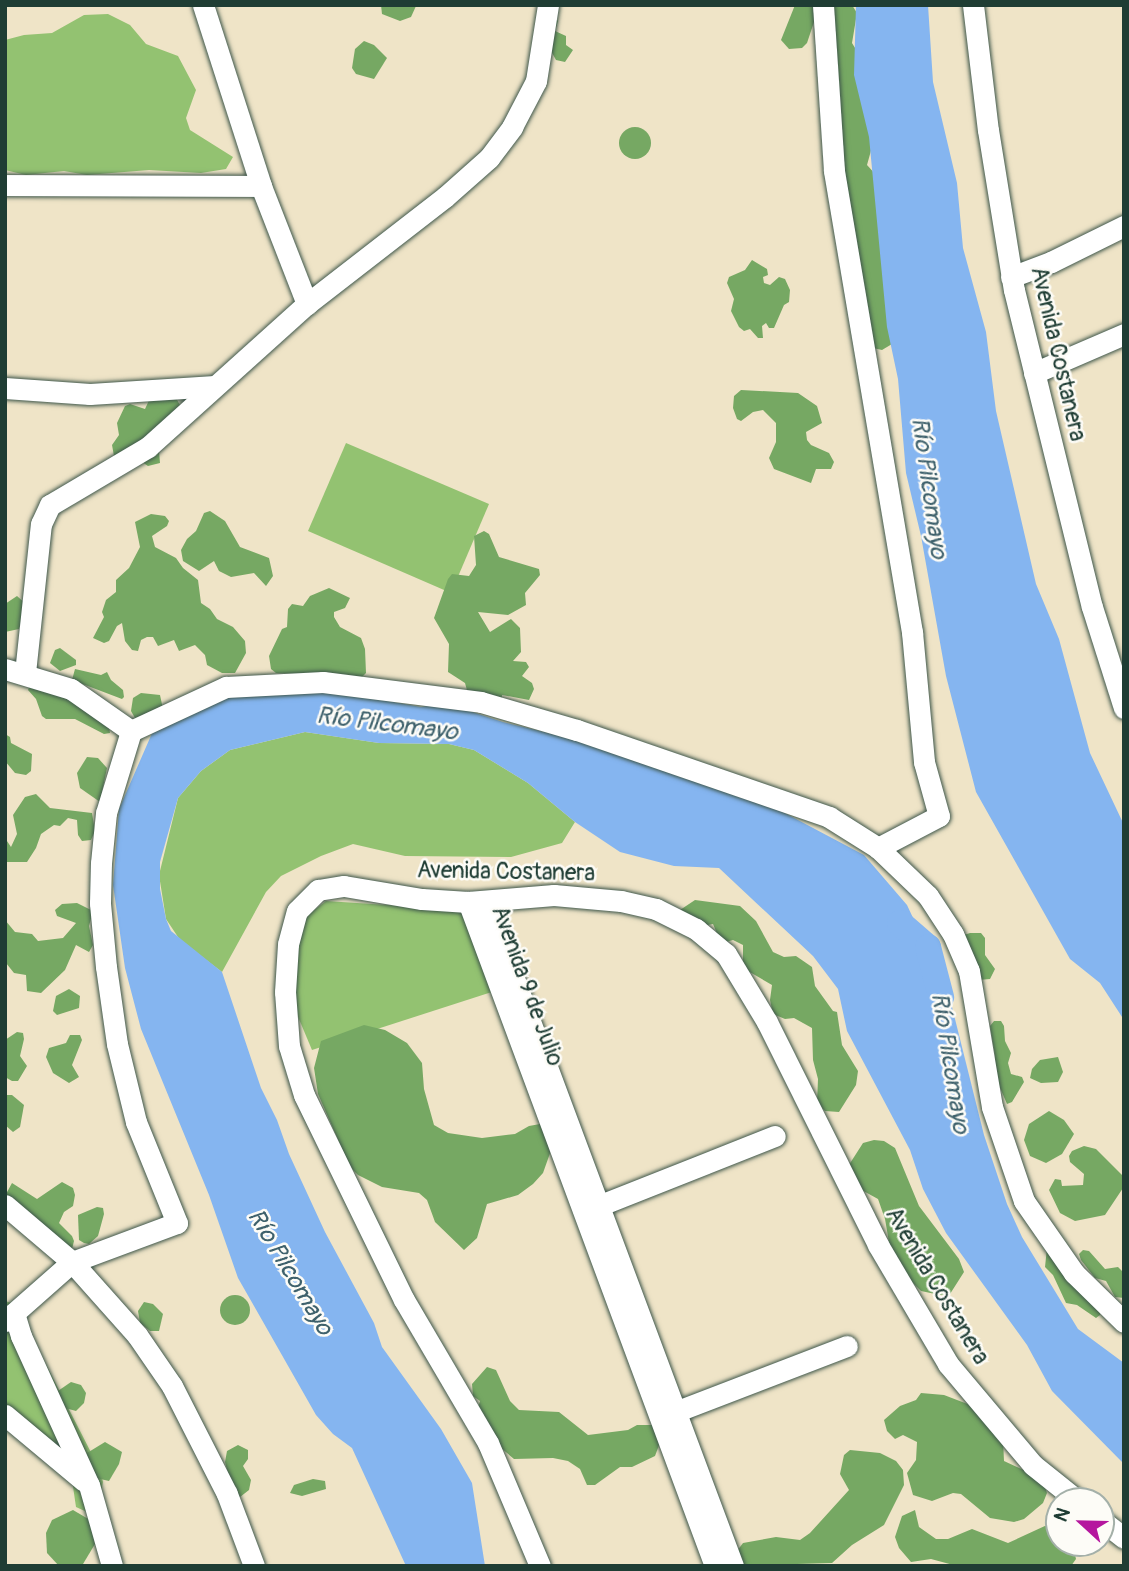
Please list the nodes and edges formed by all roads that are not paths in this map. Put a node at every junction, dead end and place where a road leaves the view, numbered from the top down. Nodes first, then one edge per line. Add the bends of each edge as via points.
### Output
1 (203, 5) edge
2 (548, 5) edge
3 (823, 5) edge
4 (973, 5) edge
5 (5, 185) edge
6 (261, 186) junction
7 (1124, 226) edge
8 (1011, 277) junction
9 (307, 304) junction
10 (1124, 334) edge
11 (1034, 373) junction
12 (215, 386) junction
13 (5, 388) edge
14 (15, 671) edge
15 (1124, 708) edge
16 (131, 731) junction
17 (878, 848) junction
18 (468, 902) junction
19 (775, 1136) dead end
20 (5, 1205) edge
21 (598, 1206) junction
22 (72, 1262) junction
23 (630, 1316) junction
24 (10, 1317) edge
25 (1124, 1322) edge
26 (848, 1346) dead end
27 (675, 1412) junction
28 (5, 1415) edge
29 (89, 1485) junction
30 (1060, 1487) edge
31 (112, 1566) edge
32 (254, 1566) edge
33 (540, 1566) edge
34 (715, 1566) edge
35 (733, 1566) edge

1 - 6 street
2 - 9 street via 536,81 489,158
3 - 17 street via 834,171 912,632 924,762 939,816
4 - 8 street, Avenida Costanera
5 - 6 street
6 - 9 street
7 - 8 street
8 - 11 street, Avenida Costanera
9 - 12 street
10 - 11 street
11 - 15 street, Avenida Costanera via 1092,607
12 - 13 street via 90,394
12 - 14 street via 148,447 50,505 41,524
14 - 16 street via 71,689
16 - 17 street via 226,687 253,684 323,682 481,702 800,806 829,817
16 - 22 street via 106,813 100,904 117,1044 136,1122 177,1223
17 - 25 street via 928,896 969,971 992,1107 1024,1201 1074,1273
18 - 21 street, Avenida 9 de Julio via 493,922
18 - 23 street, Avenida 9 de Julio
18 - 30 street, Avenida Costanera via 554,895 621,901 666,914 696,929 726,954 767,1022 878,1245 948,1364 1033,1465
18 - 33 street, Avenida Costanera via 344,886 318,890 297,911 288,944 289,1046 304,1095 404,1300 488,1443
19 - 21 street
20 - 22 street
21 - 23 street, Avenida 9 de Julio
22 - 24 street
22 - 32 street via 138,1335 172,1386 227,1494
23 - 27 street, Avenida 9 de Julio
23 - 34 street, Avenida 9 de Julio
24 - 29 street
26 - 27 street
27 - 35 street, Avenida 9 de Julio
28 - 29 street
29 - 31 street

